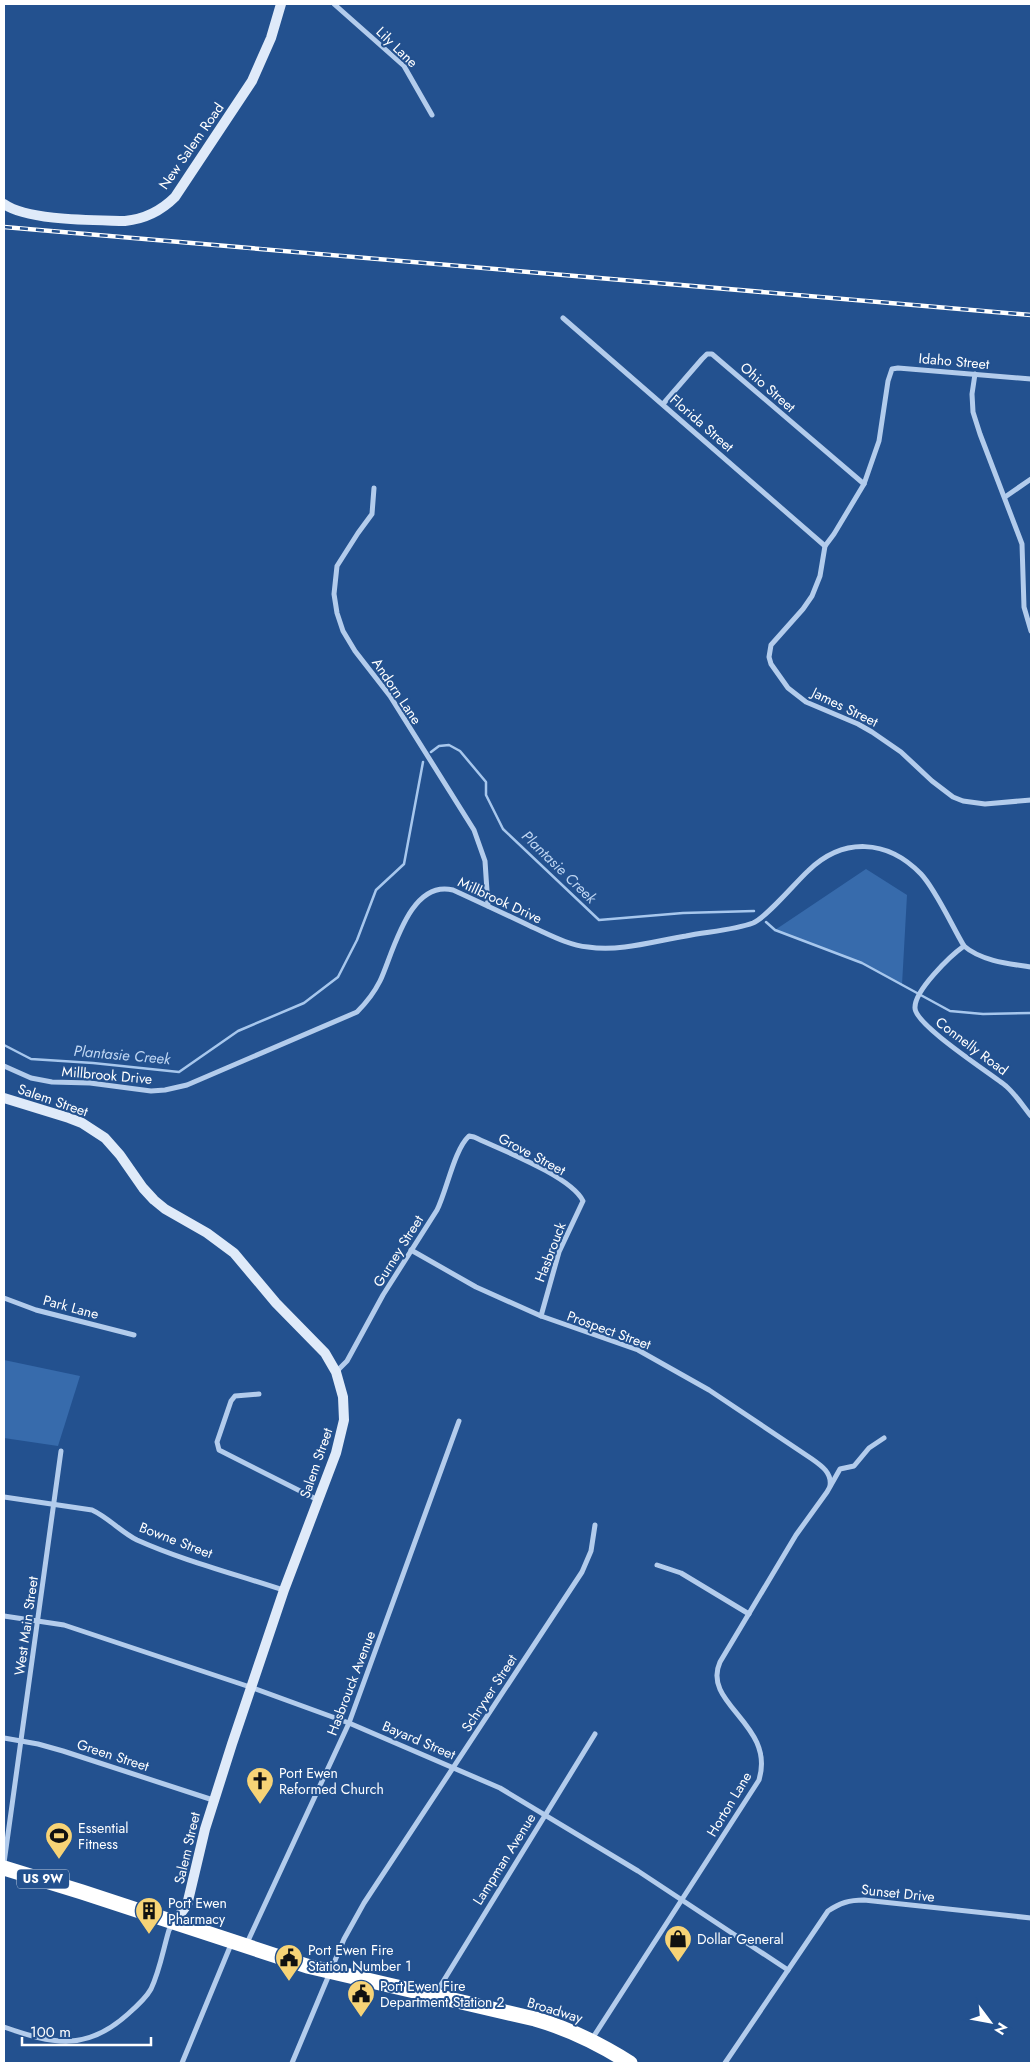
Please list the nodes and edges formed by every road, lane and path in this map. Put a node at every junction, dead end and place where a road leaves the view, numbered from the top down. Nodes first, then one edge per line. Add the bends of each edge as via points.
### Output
1 (281, 4) edge
2 (334, 4) edge
3 (432, 115) dead end
4 (4, 204) edge
5 (563, 318) dead end
6 (975, 374) junction
7 (1031, 378) edge
8 (887, 387) joint
9 (663, 404) junction
10 (1031, 479) edge
11 (864, 484) junction
12 (374, 488) dead end
13 (1005, 497) junction
14 (824, 546) junction
15 (1031, 631) edge
16 (1031, 800) edge
17 (488, 906) junction
18 (964, 946) junction
19 (1031, 967) edge
20 (4, 1066) edge
21 (4, 1098) edge
22 (1031, 1116) edge
23 (469, 1136) joint
24 (581, 1197) joint
25 (411, 1250) junction
26 (4, 1298) edge
27 (540, 1316) junction
28 (134, 1335) dead end
29 (336, 1372) junction
30 (259, 1394) dead end
31 (458, 1421) dead end
32 (884, 1438) dead end
33 (61, 1451) dead end
34 (830, 1486) junction
35 (4, 1497) edge
36 (318, 1500) junction
37 (54, 1504) junction
38 (594, 1526) dead end
39 (657, 1565) dead end
40 (284, 1590) junction
41 (749, 1614) junction
42 (4, 1616) edge
43 (38, 1621) junction
44 (250, 1687) junction
45 (350, 1723) junction
46 (595, 1734) dead end
47 (4, 1738) edge
48 (21, 1741) junction
49 (453, 1767) junction
50 (213, 1800) junction
51 (545, 1814) junction
52 (4, 1863) edge
53 (4, 1868) edge
54 (683, 1899) junction
55 (1031, 1918) edge
56 (174, 1922) junction
57 (239, 1944) junction
58 (788, 1970) junction
59 (330, 1972) junction
60 (435, 1996) junction
61 (4, 2027) edge
62 (592, 2040) junction
63 (182, 2063) edge
64 (292, 2063) edge
65 (630, 2063) edge
66 (725, 2063) edge

1 - 4 street, New Salem Road via 268,47 252,81 166,206 137,219 125,220 43,216 21,212
2 - 3 street, Lily Lane via 410,72
5 - 9 street, Florida Street
6 - 7 street, Idaho Street
6 - 8 street, Idaho Street via 898,368 892,369
6 - 13 street via 973,412
8 - 11 street, James Street via 879,440
9 - 11 street, Ohio Street via 702,358 712,354
9 - 14 street, Florida Street
10 - 13 street
11 - 14 street, James Street
12 - 17 street, Andorn Lane via 372,514 337,566 334,594 337,613 355,651 390,696 474,830 485,861
13 - 15 street via 1022,544 1024,607
14 - 16 street, James Street via 820,576 812,596 771,645 769,657 778,676 806,702 858,724 901,752 953,797 985,804
17 - 18 street, Millbrook Drive via 550,936 587,947 628,946 752,924 828,856 844,849 872,846 893,853 922,875
17 - 20 street, Millbrook Drive via 445,888 430,893 400,928 375,990 356,1012 187,1085 151,1091 52,1082 31,1078
18 - 19 street via 991,960
18 - 22 street, Connelly Road via 930,979 915,1001 914,1010 932,1031 1009,1089
21 - 29 street, Salem Street via 82,1123 105,1138 154,1200 234,1253 324,1353
23 - 24 street, Grove Street via 546,1171
23 - 25 street, Gurney Street via 460,1148 437,1210
24 - 27 street, Hasbrouck via 582,1204 559,1252
25 - 27 street, Prospect Street via 476,1287
25 - 29 street, Gurney Street via 347,1361
26 - 28 street, Park Lane via 36,1310
27 - 34 street, Prospect Street via 638,1350 695,1382 826,1469
29 - 36 street, Salem Street via 343,1398 344,1420 336,1453
30 - 36 street via 235,1396 231,1401 217,1442 219,1450
31 - 45 street, Hasbrouck Avenue
32 - 34 street, Horton Lane via 869,1448 854,1466 840,1469
33 - 37 street, West Main Street
34 - 41 street, Horton Lane via 796,1535
35 - 37 street, Bowne Street
36 - 40 street, Salem Street
37 - 40 street, Bowne Street via 92,1510 135,1539
37 - 43 street, West Main Street
38 - 49 street, Schryver Street via 591,1551 582,1572
39 - 41 street via 681,1573
40 - 44 street, Salem Street
41 - 54 street, Horton Lane via 720,1662 716,1676 720,1690 758,1744 761,1772 753,1791
42 - 43 street, Bayard Street
43 - 44 street, Bayard Street via 102,1637
43 - 48 street, West Main Street
44 - 45 street, Bayard Street
44 - 50 street, Salem Street
45 - 49 street, Bayard Street
45 - 57 street, Hasbrouck Avenue
46 - 51 street, Lampman Avenue
47 - 48 street, Green Street
48 - 50 street, Green Street via 63,1751
48 - 52 street, West Main Street
49 - 51 street, Bayard Street via 500,1788
49 - 59 street, Schryver Street via 364,1904
50 - 56 street, Salem Street via 187,1905
51 - 54 street, Bayard Street
51 - 60 street, Lampman Avenue
53 - 56 highway, Broadway / US 9W
54 - 58 street, Bayard Street
54 - 62 street, Horton Lane
55 - 58 street, Sunset Drive via 851,1900 828,1911
56 - 57 highway, Broadway / US 9W
56 - 61 street via 168,1930 150,1991 113,2028 96,2037 76,2041 51,2040
57 - 59 highway, Broadway / US 9W
57 - 63 street, Hasbrouck Avenue
58 - 66 street, Sunset Drive
59 - 60 highway, Broadway / US 9W
59 - 64 street, Schryver Street
60 - 62 highway, Broadway / US 9W via 564,2027
62 - 65 highway, Broadway / US 9W

